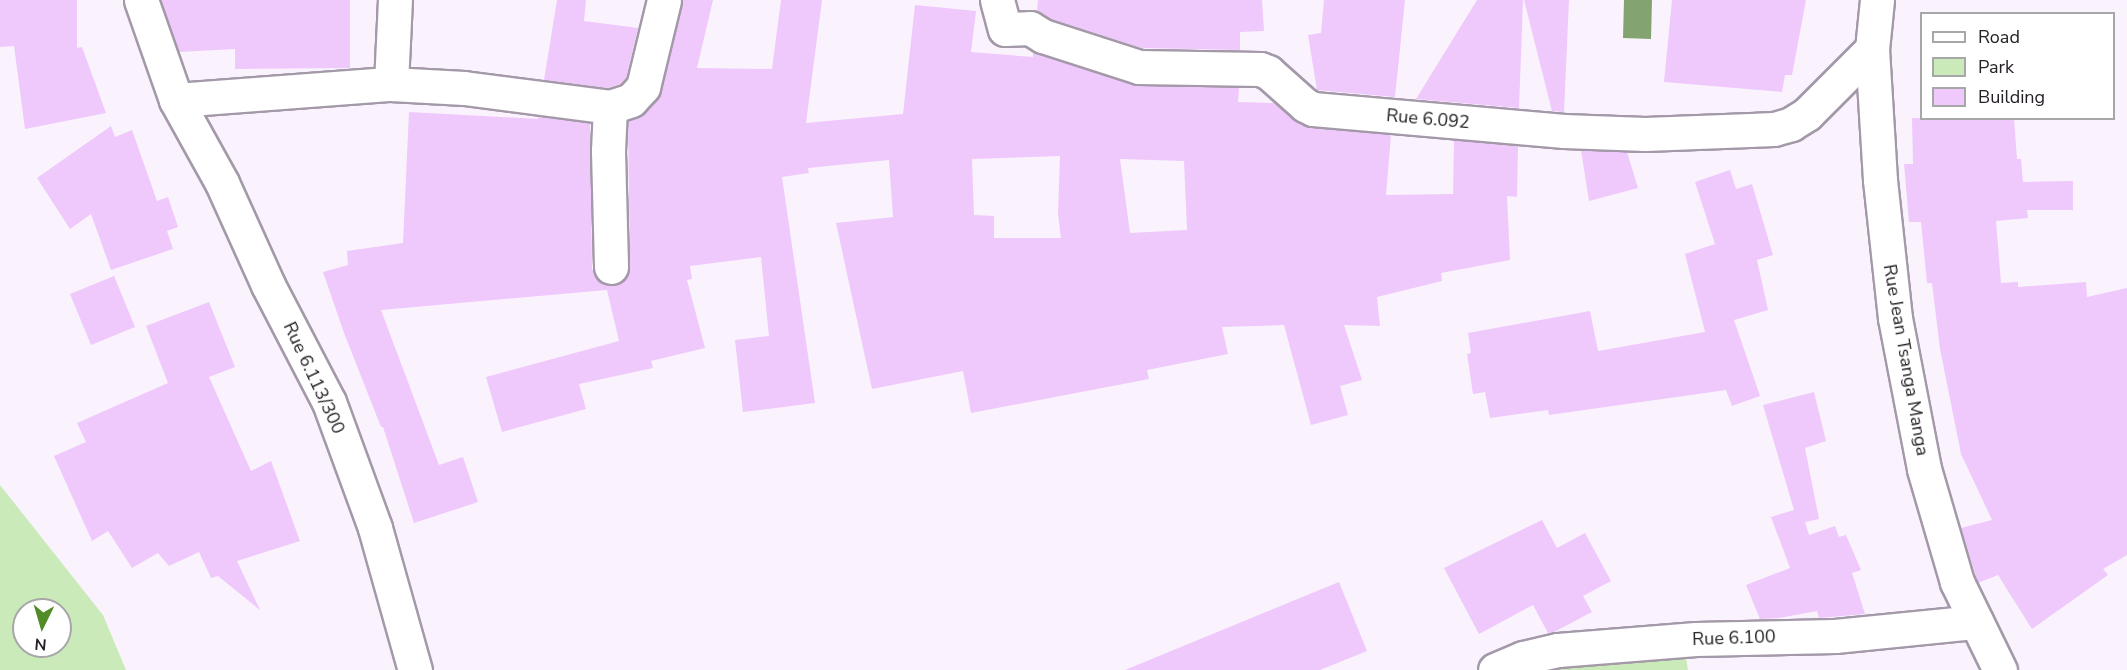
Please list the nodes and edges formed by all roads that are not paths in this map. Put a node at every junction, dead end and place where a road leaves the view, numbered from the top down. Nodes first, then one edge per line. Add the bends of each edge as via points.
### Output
1 (141, 0) edge
2 (395, 0) edge
3 (664, 0) edge
4 (1877, 0) edge
5 (1004, 10) edge
6 (1872, 49) junction
7 (391, 84) junction
8 (176, 100) junction
9 (610, 106) junction
10 (612, 267) dead end
11 (1976, 622) junction
12 (415, 670) edge
13 (1495, 670) edge
14 (2000, 670) edge

1 - 8 street, Rue 6.113/300
2 - 7 street
3 - 9 street via 643,87 631,100
4 - 6 street, Rue Jean Tsanga Manga
5 - 6 street, Rue 6.092 via 1044,36 1139,67 1260,69 1313,108 1564,131 1754,131 1791,124 1807,114
6 - 11 street, Rue Jean Tsanga Manga via 1880,180 1895,318 1924,470 1957,582
7 - 8 street
7 - 9 street via 464,88
8 - 12 street, Rue 6.113/300 via 222,183 268,285 329,402 375,528
9 - 10 street
11 - 13 street, Rue 6.100 via 1835,636 1696,639 1558,650
11 - 14 street, Rue Jean Tsanga Manga

